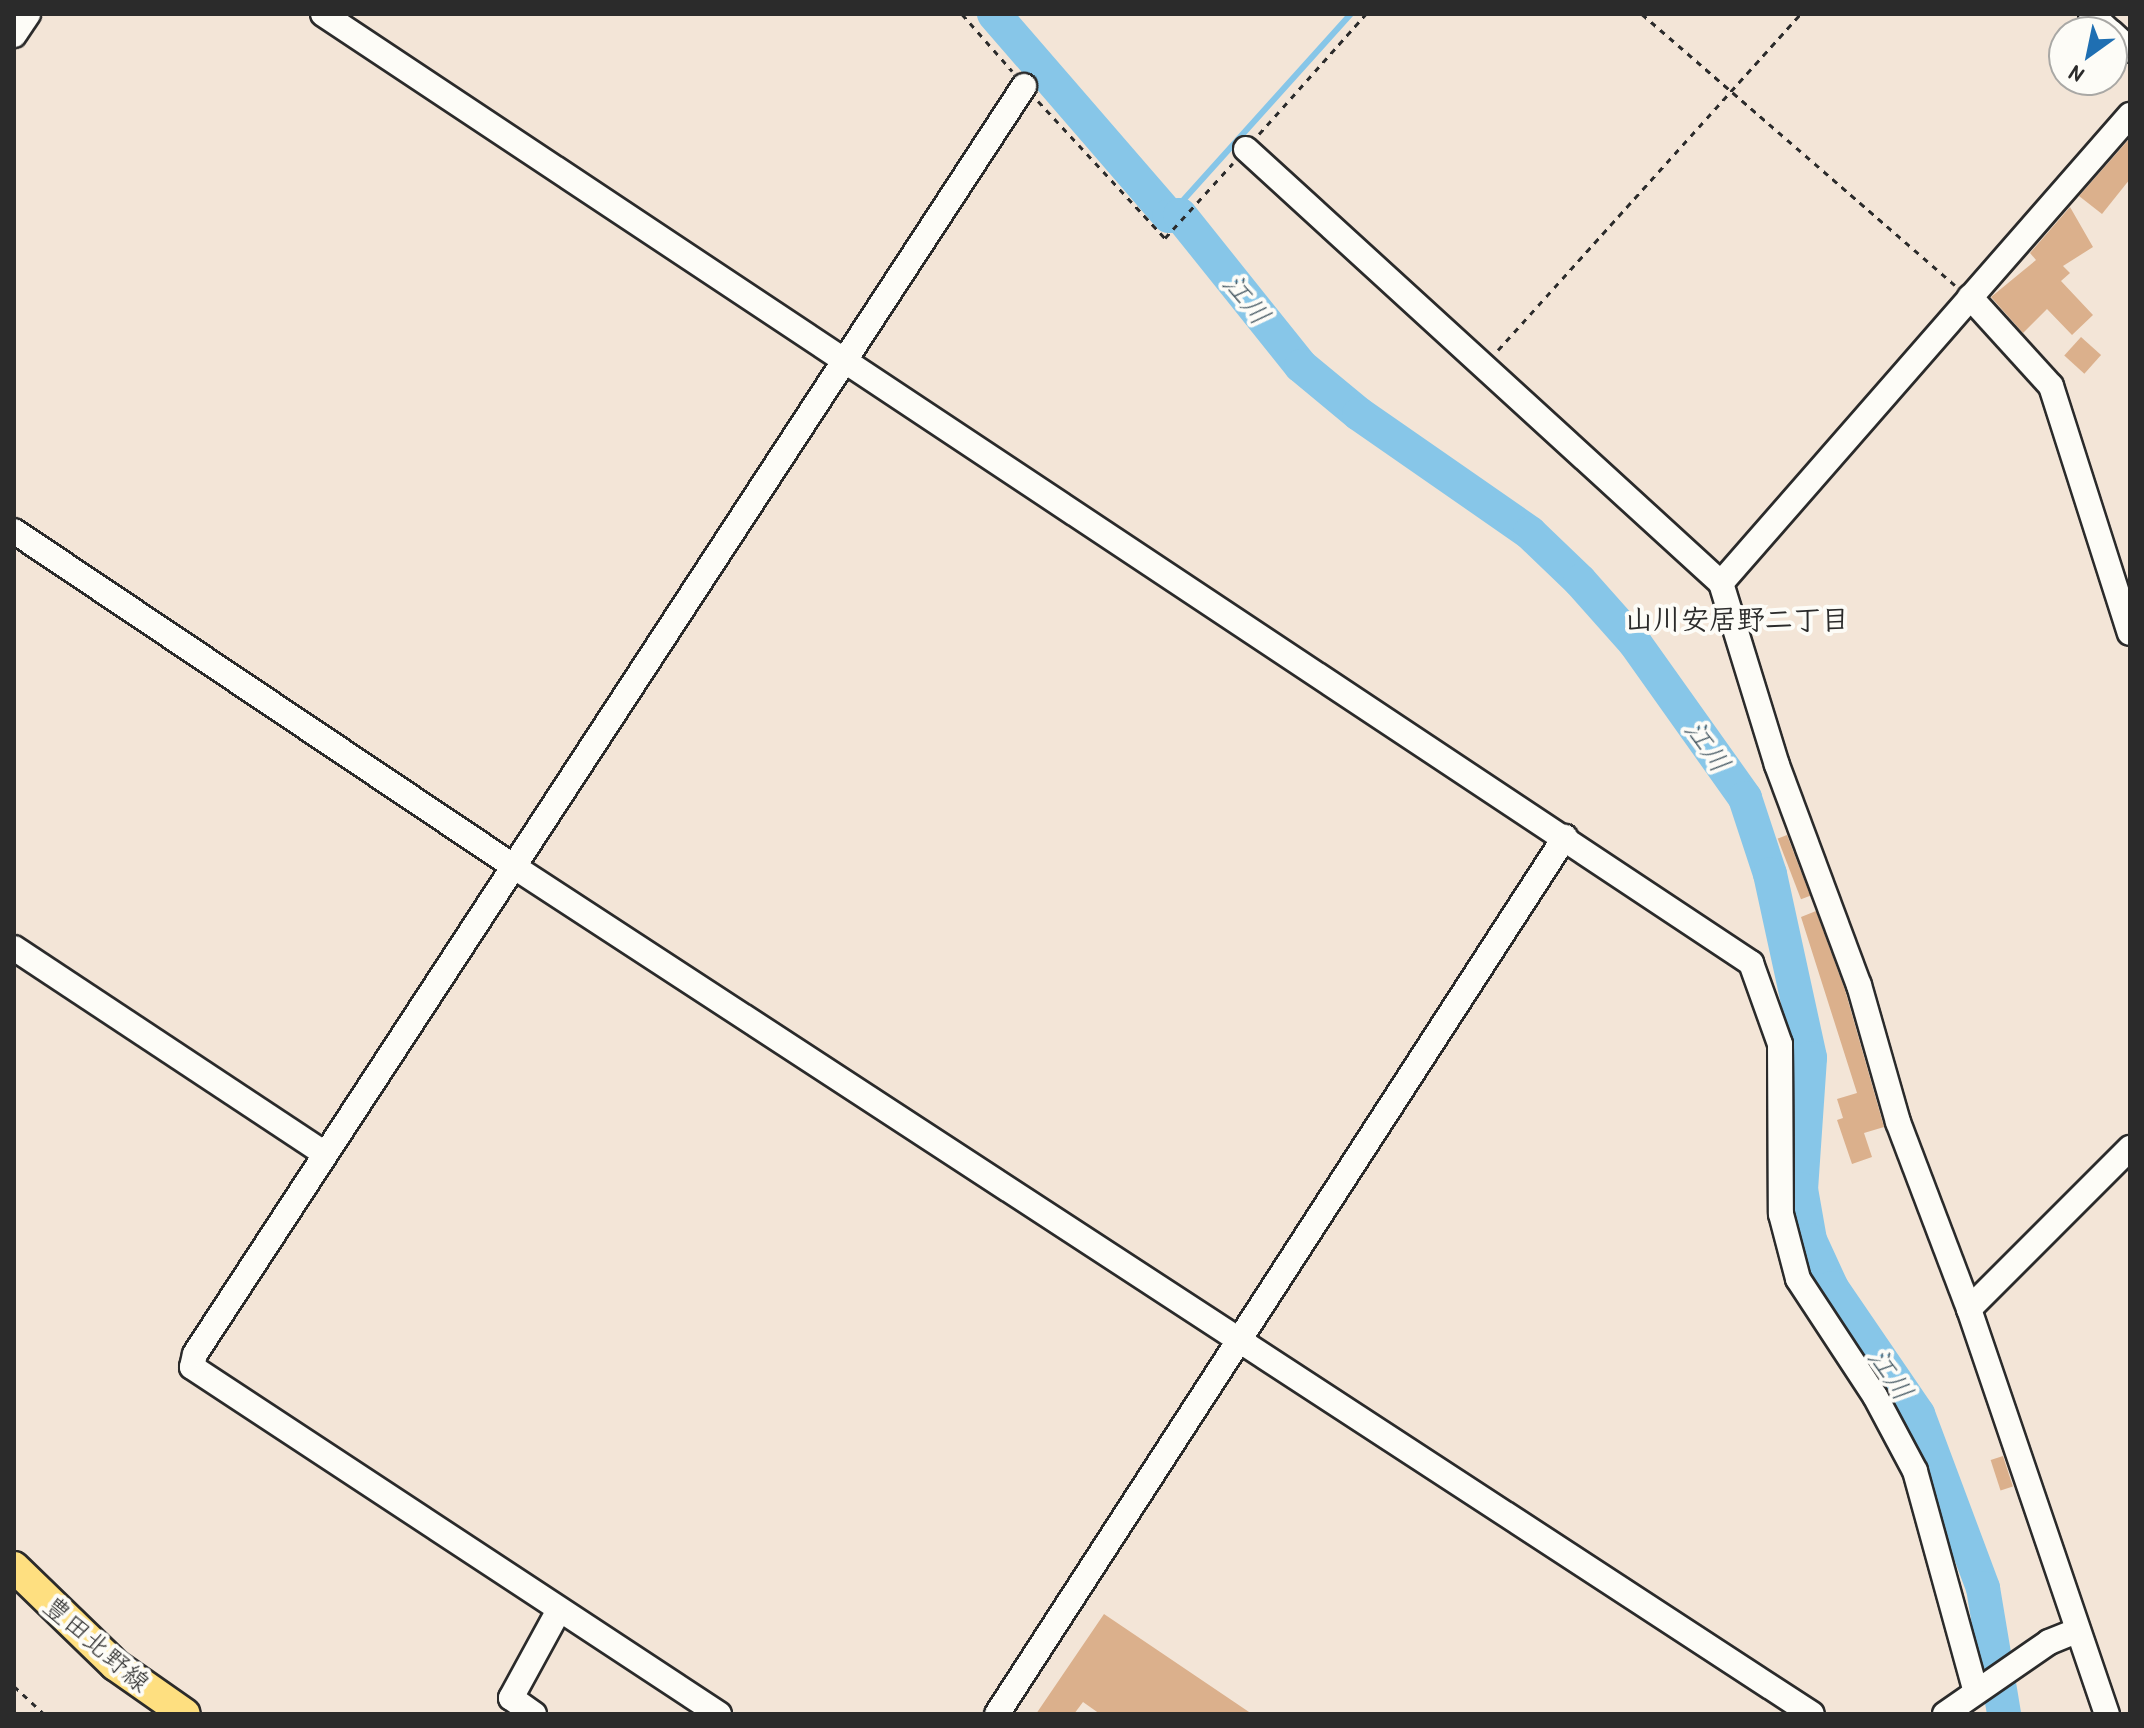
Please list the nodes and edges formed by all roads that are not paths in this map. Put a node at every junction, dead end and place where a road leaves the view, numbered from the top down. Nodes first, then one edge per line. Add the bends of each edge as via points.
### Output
1 (28, 14) edge
2 (323, 14) edge
3 (14, 35) edge
4 (1024, 86) road end
5 (2130, 115) edge
6 (1246, 149) road end
7 (1970, 297) junction
8 (842, 358) junction
9 (14, 531) edge
10 (2122, 580) edge
11 (1721, 583) junction
12 (2130, 633) edge
13 (1565, 837) junction
14 (513, 866) junction
15 (14, 948) edge
16 (2130, 1148) edge
17 (325, 1154) junction
18 (1969, 1309) junction
19 (1236, 1340) junction
20 (14, 1567) edge
21 (559, 1610) junction
22 (2078, 1630) junction
23 (1975, 1689) junction
24 (185, 1714) edge
25 (534, 1714) edge
26 (719, 1714) edge
27 (997, 1714) edge
28 (1812, 1714) edge
29 (1945, 1714) edge
30 (2107, 1714) edge

1 - 3 street
2 - 8 street
4 - 8 street
5 - 7 street
6 - 11 street
7 - 10 street via 2051,386
7 - 11 street
8 - 13 street
8 - 14 street
9 - 14 street
10 - 12 street
11 - 18 street via 1777,765 1859,985 1898,1122
13 - 19 street
13 - 23 street via 1751,963 1765,991 1780,1044 1781,1214 1798,1279 1875,1396 1915,1471
14 - 17 street
14 - 19 street
15 - 17 street
16 - 18 street
17 - 21 street via 195,1354 192,1367
18 - 22 street
19 - 27 street
19 - 28 street
20 - 24 main road, 豊田北野線 via 115,1665
21 - 25 street via 511,1698
21 - 26 street
22 - 23 street via 2049,1642
22 - 30 street
23 - 29 street

